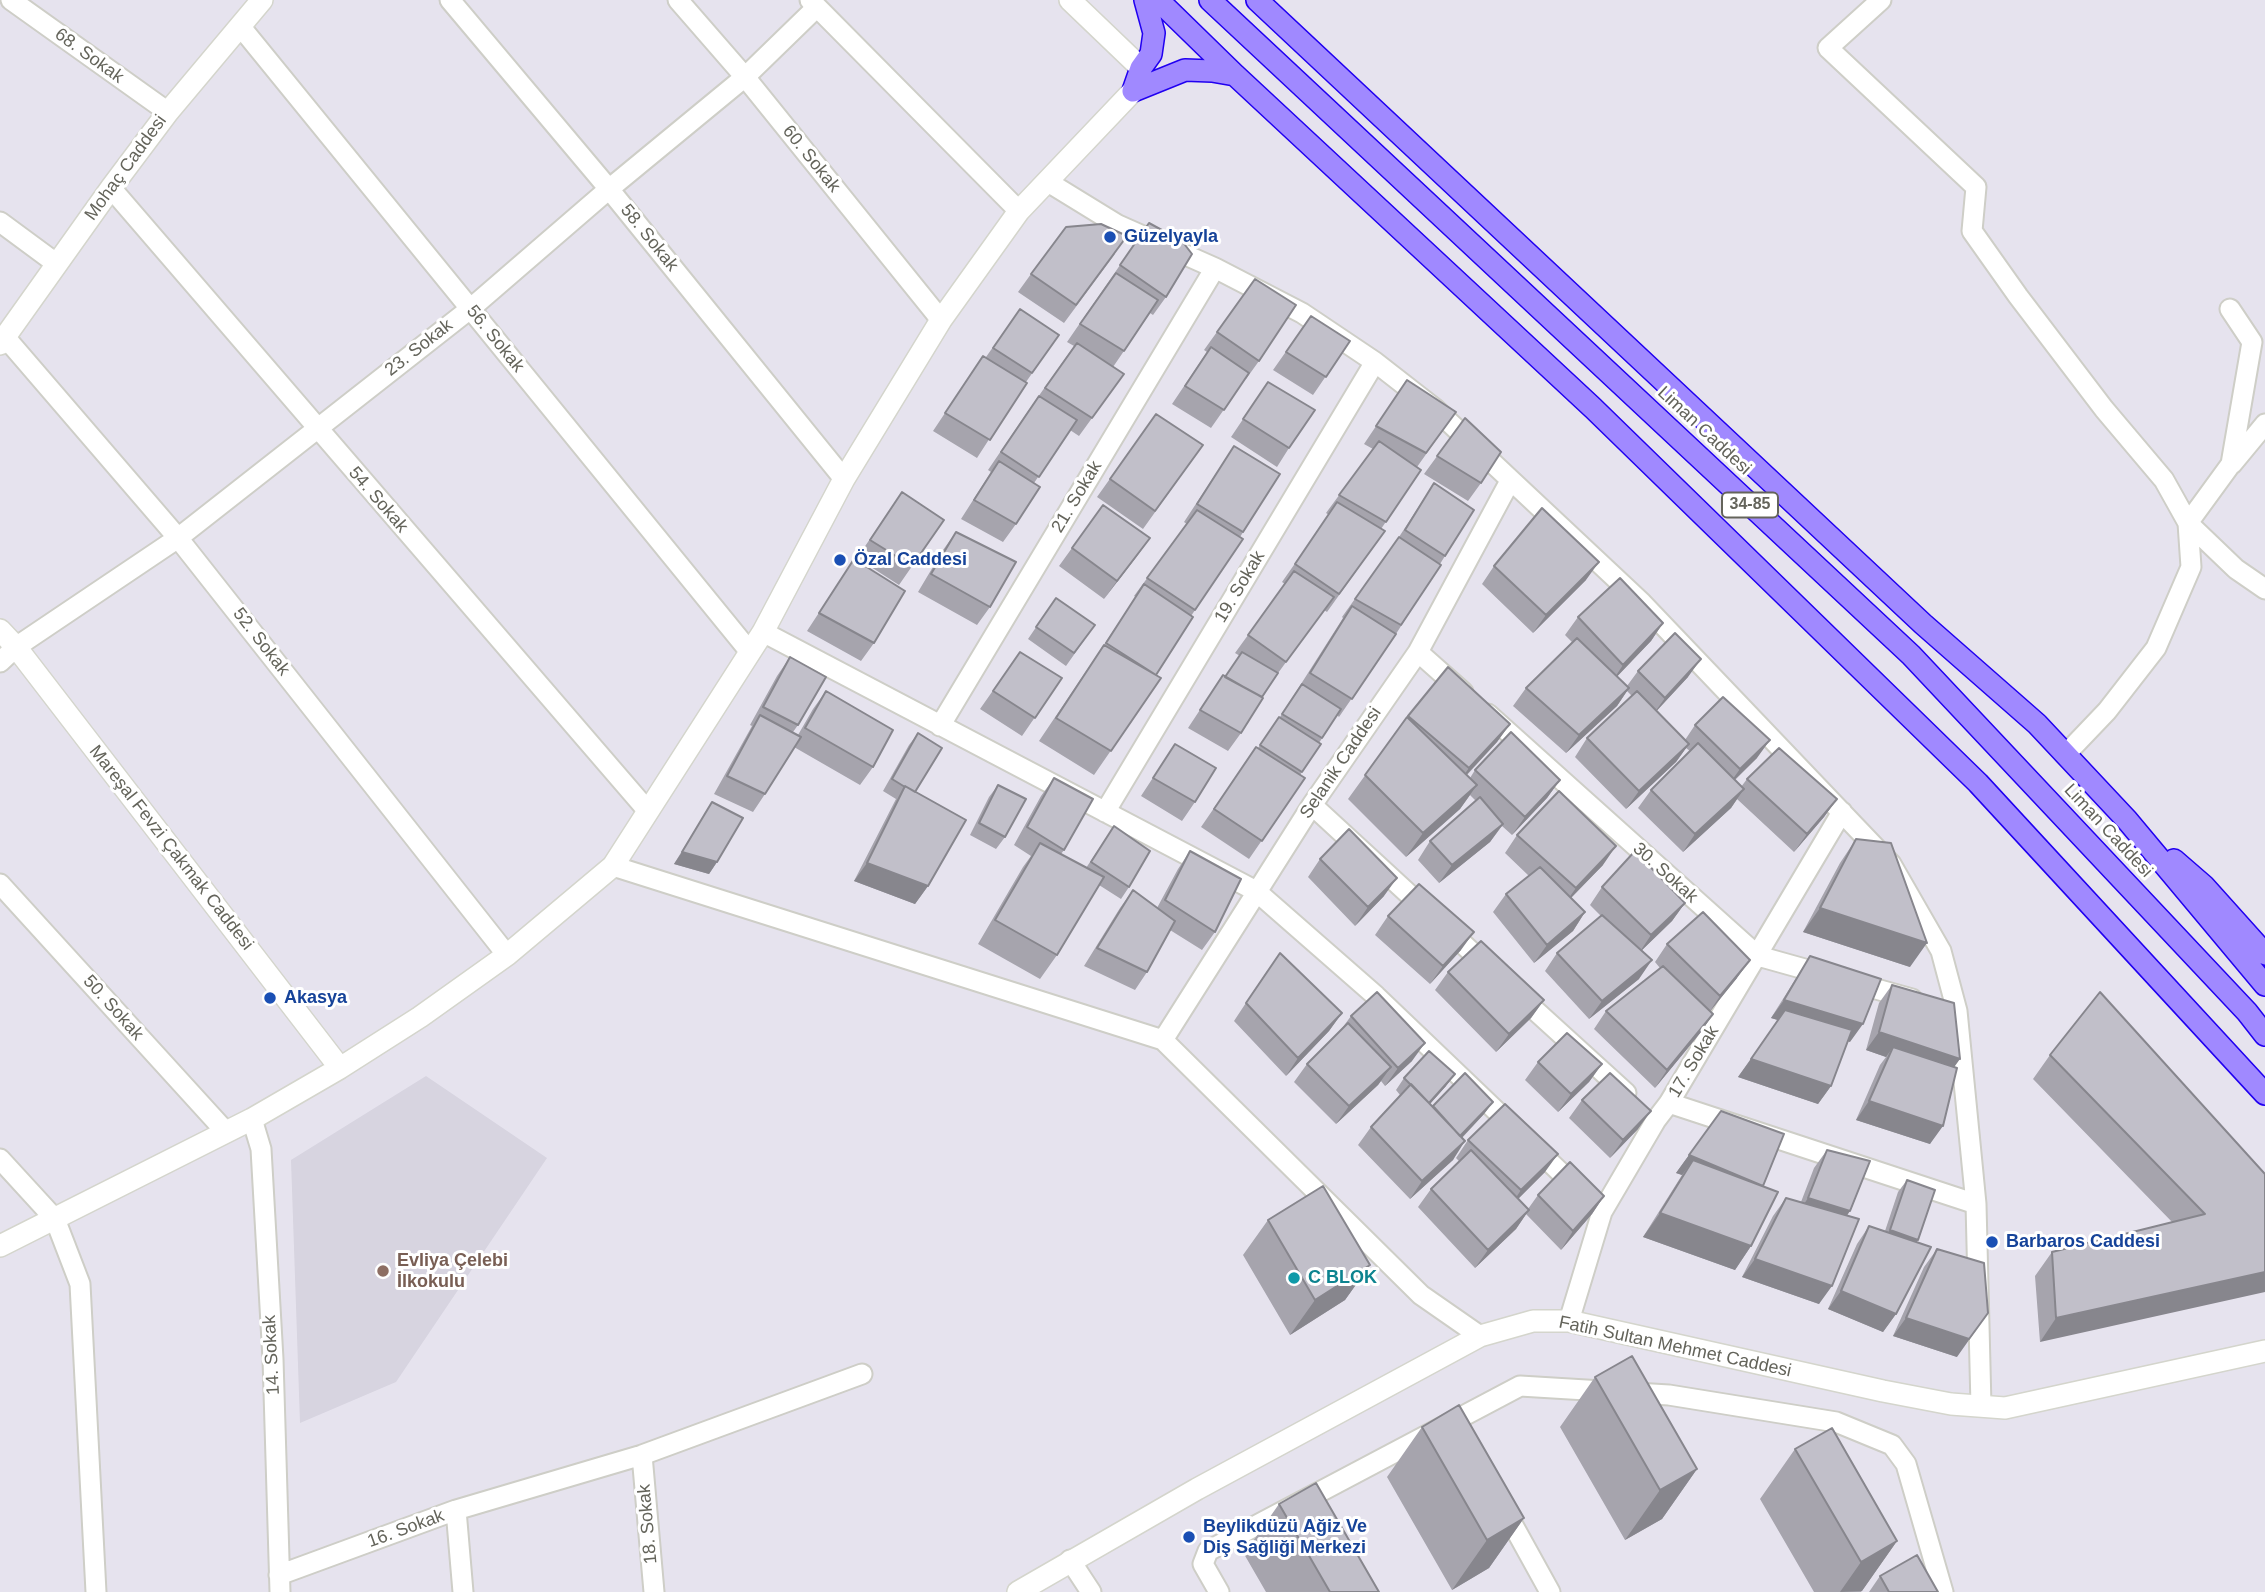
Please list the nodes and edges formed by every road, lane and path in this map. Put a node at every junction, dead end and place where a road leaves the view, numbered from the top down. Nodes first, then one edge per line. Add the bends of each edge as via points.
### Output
1 (10, 0) edge
2 (262, 0) edge
3 (450, 0) edge
4 (678, 0) edge
5 (1070, 0) edge
6 (1145, 0) edge
7 (1158, 0) edge
8 (1210, 0) edge
9 (1257, 0) edge
10 (1881, 0) edge
11 (813, 3) edge
12 (240, 26) junction
13 (1141, 68) junction
14 (1235, 75) junction
15 (745, 77) junction
16 (1133, 92) junction
17 (167, 112) junction
18 (1048, 183) junction
19 (111, 188) junction
20 (609, 189) junction
21 (1019, 211) junction
22 (0, 222) edge
23 (57, 264) junction
24 (1214, 268) junction
25 (470, 309) junction
26 (2230, 309) dead end
27 (941, 320) junction
28 (3, 341) edge
29 (1375, 362) junction
30 (2265, 424) edge
31 (317, 429) junction
32 (2231, 464) junction
33 (844, 479) junction
34 (1510, 481) junction
35 (2188, 523) junction
36 (178, 538) junction
37 (2265, 589) edge
38 (0, 630) edge
39 (763, 632) junction
40 (16, 647) junction
41 (750, 652) junction
42 (1418, 652) junction
43 (0, 662) edge
44 (940, 726) junction
45 (2065, 755) junction
46 (1312, 805) junction
47 (647, 810) junction
48 (1105, 812) junction
49 (1842, 812) junction
50 (2127, 820) junction
51 (613, 866) junction
52 (0, 884) edge
53 (1256, 891) junction
54 (2265, 954) edge
55 (507, 955) junction
56 (1758, 956) junction
57 (2265, 985) edge
58 (1957, 1011) junction
59 (2265, 1035) edge
60 (1163, 1040) junction
61 (340, 1068) junction
62 (2265, 1094) edge
63 (1669, 1103) junction
64 (1646, 1111) junction
65 (252, 1119) junction
66 (226, 1132) junction
67 (0, 1159) edge
68 (1976, 1204) junction
69 (1602, 1212) junction
70 (55, 1219) junction
71 (0, 1246) edge
72 (1569, 1321) junction
73 (1480, 1336) junction
74 (2265, 1351) edge
75 (862, 1374) dead end
76 (1981, 1406) junction
77 (642, 1455) junction
78 (1496, 1494) edge
79 (456, 1510) junction
80 (1070, 1560) junction
81 (279, 1583) edge
82 (96, 1592) edge
83 (463, 1592) edge
84 (654, 1592) edge
85 (1018, 1592) edge
86 (1091, 1592) edge
87 (1219, 1592) edge
88 (1550, 1592) edge
89 (1943, 1592) edge

1 - 17 street, 68. Sokak
2 - 12 street, Mohaç Caddesi
3 - 20 street, 58. Sokak
4 - 15 street, 60. Sokak
5 - 13 street
6 - 13 highway via 1154,33 1151,54
7 - 14 highway
8 - 59 highway, Liman Caddesi / 34-85 via 1911,655
9 - 45 highway, Liman Caddesi / 34-85 via 1923,624 2037,724
10 - 35 street via 1828,48 1976,187 1972,231 2104,409 2164,480
11 - 15 street, 23. Sokak
11 - 21 street
12 - 17 street, Mohaç Caddesi
12 - 25 street, 56. Sokak
13 - 16 highway
14 - 16 highway via 1185,70
14 - 62 highway via 1593,408 1978,783
15 - 20 street, 23. Sokak
15 - 27 street, 60. Sokak
16 - 18 street
17 - 19 street, Mohaç Caddesi
18 - 21 street
18 - 24 street via 1118,225
19 - 23 street, Mohaç Caddesi
19 - 31 street, 54. Sokak
20 - 25 street, 23. Sokak
20 - 33 street, 58. Sokak
21 - 27 street
22 - 23 street
23 - 28 street, Mohaç Caddesi
24 - 29 street via 1302,313
24 - 44 street, 21. Sokak
25 - 31 street, 23. Sokak
25 - 41 street, 56. Sokak
26 - 32 street via 2252,342
27 - 33 street
28 - 36 street, 52. Sokak
29 - 34 street via 1434,408
29 - 48 street, 19. Sokak
30 - 32 street
31 - 36 street, 23. Sokak
31 - 47 street, 54. Sokak
32 - 35 street
33 - 39 street
34 - 42 street, Selanik Caddesi
34 - 49 street via 1642,603
35 - 37 street via 2236,569
35 - 45 street via 2191,567 2156,648
36 - 40 street, 23. Sokak
36 - 55 street, 52. Sokak
38 - 40 street, Mareşal Fevzi Çakmak Caddesi
39 - 41 street
39 - 44 street
40 - 43 street, 23. Sokak
40 - 61 street, Mareşal Fevzi Çakmak Caddesi
41 - 47 street
42 - 46 street, Selanik Caddesi
42 - 56 street, 30. Sokak
44 - 48 street
45 - 50 highway, Liman Caddesi / 34-85
46 - 53 street, Selanik Caddesi
46 - 64 street
47 - 51 street
48 - 53 street
49 - 56 street, 17. Sokak
49 - 58 street via 1891,864 1941,951
50 - 54 highway via 2204,887
50 - 57 highway, Liman Caddesi / 34-85
51 - 55 street
51 - 60 street
52 - 66 street, 50. Sokak
53 - 60 street, Selanik Caddesi
53 - 69 street via 1376,996
55 - 61 street
56 - 58 street, 30. Sokak
56 - 63 street, 17. Sokak
58 - 68 street
60 - 73 street via 1421,1295
61 - 65 street
63 - 64 street, 17. Sokak
63 - 68 street
64 - 69 street, 17. Sokak
65 - 66 street
65 - 81 street, 14. Sokak via 262,1163
66 - 70 street
67 - 70 street
68 - 76 street
69 - 72 street, 17. Sokak
70 - 71 street
70 - 82 street via 80,1284
72 - 73 street, Fatih Sultan Mehmet Caddesi via 1533,1321
72 - 76 street, Fatih Sultan Mehmet Caddesi via 1883,1391
73 - 80 street, Fatih Sultan Mehmet Caddesi
74 - 76 street, Fatih Sultan Mehmet Caddesi via 2005,1408
75 - 77 street
77 - 79 street
77 - 84 street, 18. Sokak
78 - 88 street
79 - 81 street, 16. Sokak
79 - 83 street, 16. Sokak
80 - 85 street, Fatih Sultan Mehmet Caddesi
80 - 86 street
87 - 89 street via 1203,1564 1208,1551 1459,1427 1520,1386 1669,1395 1836,1422 1892,1446 1906,1464

